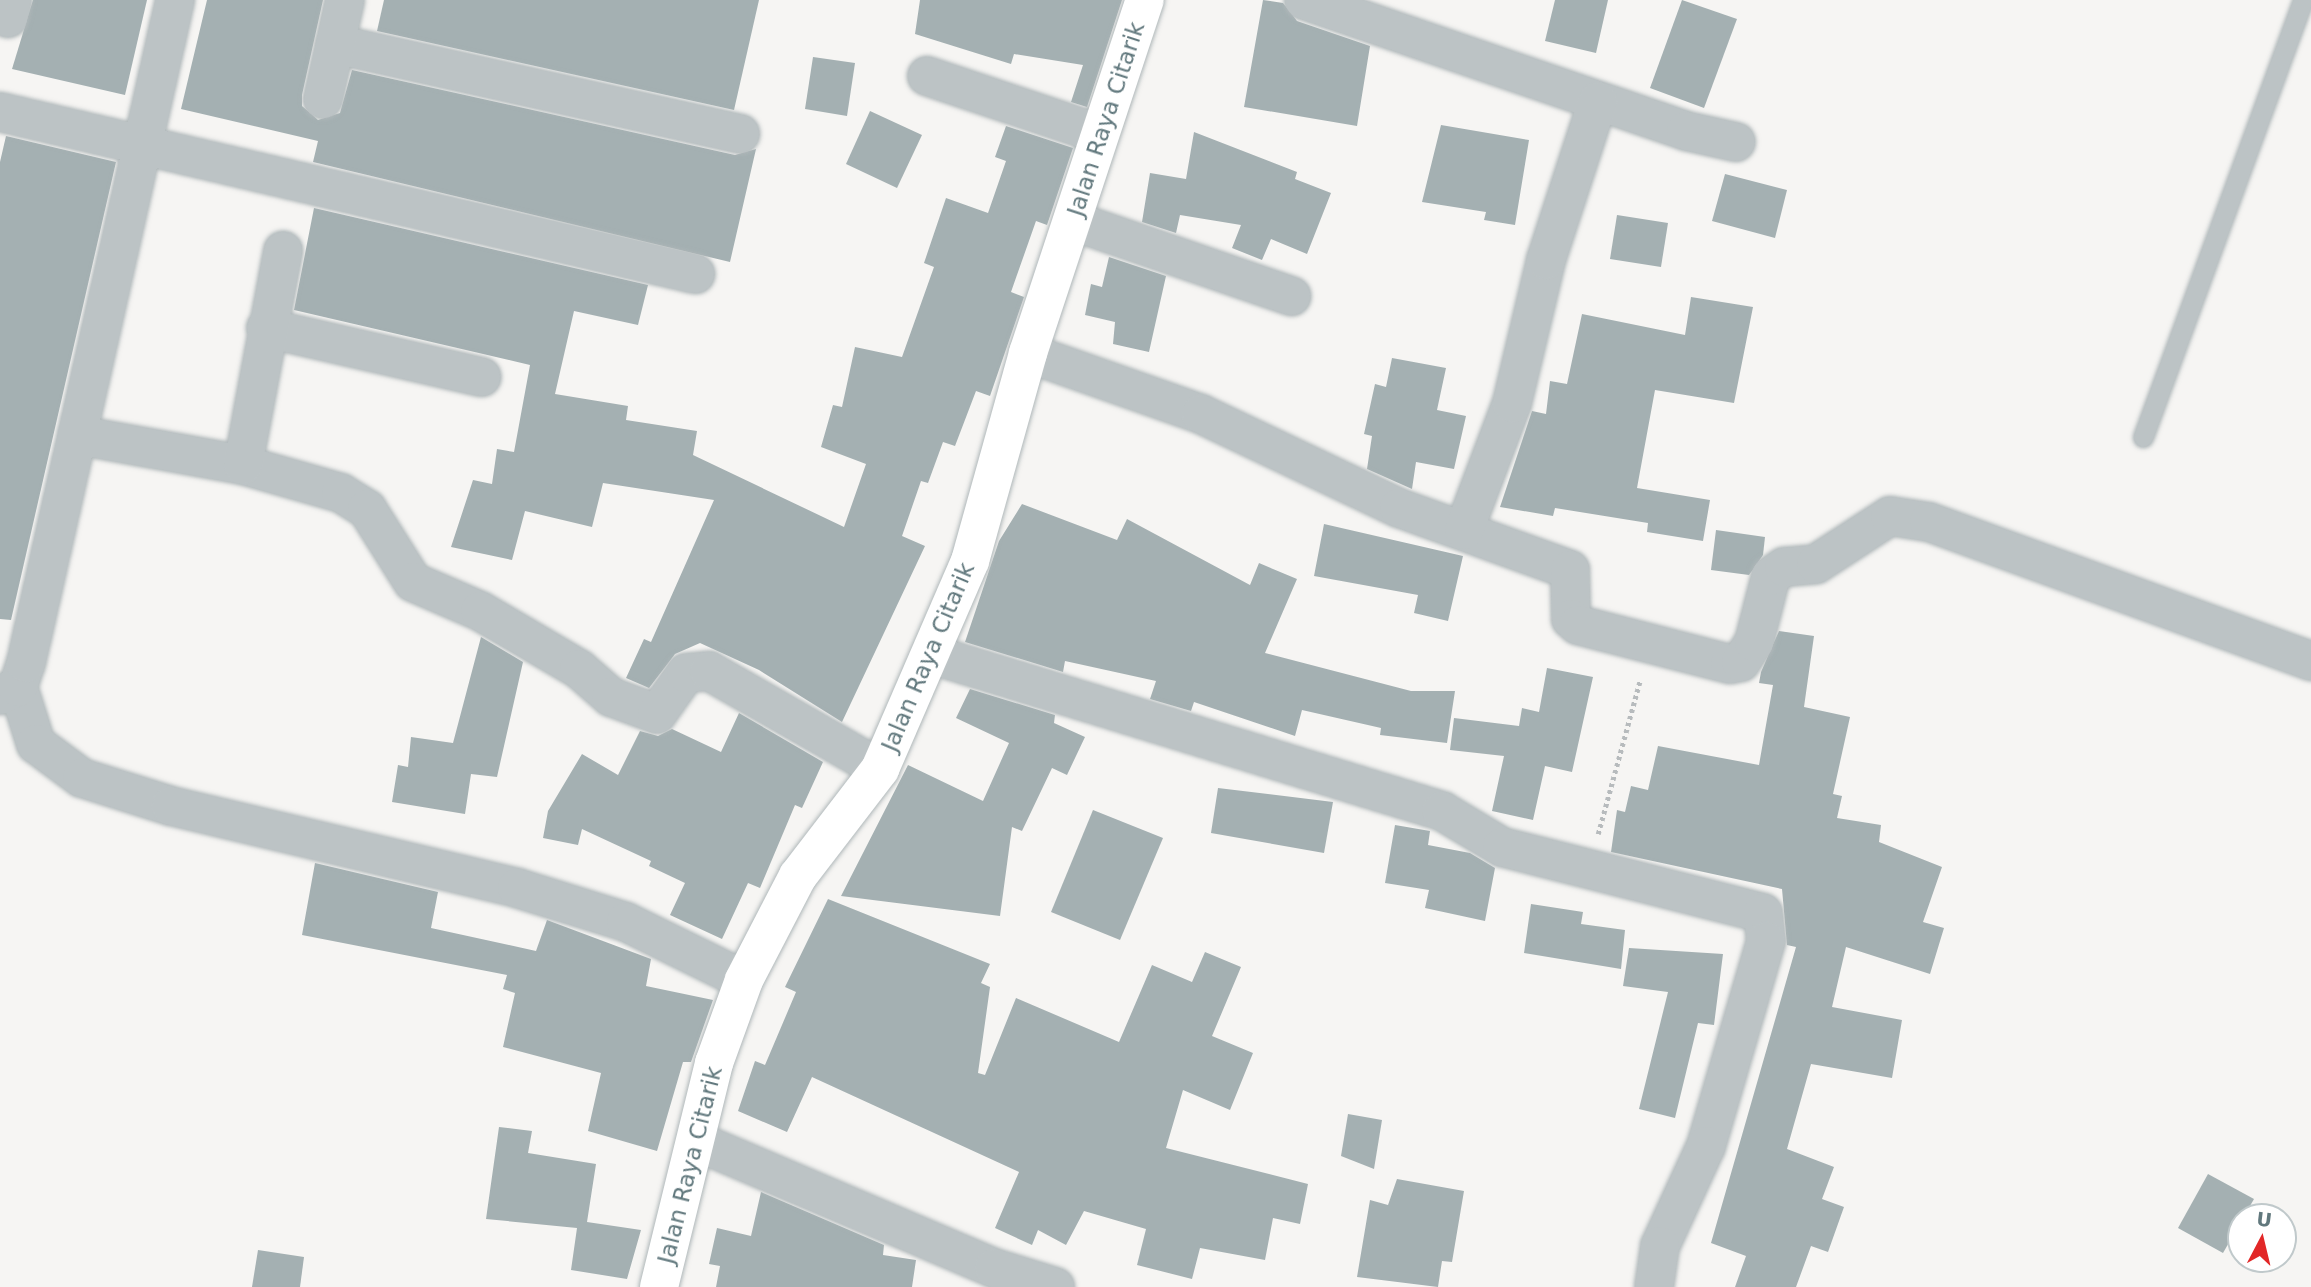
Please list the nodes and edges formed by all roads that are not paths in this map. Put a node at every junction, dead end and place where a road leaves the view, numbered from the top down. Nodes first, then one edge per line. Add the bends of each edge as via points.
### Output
1 (175, 0) edge
2 (345, 0) edge
3 (1145, 0) edge
4 (1304, 0) edge
5 (2303, 0) edge
6 (335, 44) junction
7 (927, 76) dead end
8 (323, 99) dead end
9 (1598, 101) junction
10 (0, 112) edge
11 (740, 134) dead end
12 (1099, 134) junction
13 (1735, 142) dead end
14 (143, 147) junction
15 (1073, 221) junction
16 (283, 251) dead end
17 (695, 274) dead end
18 (1291, 296) dead end
19 (267, 328) junction
20 (1028, 353) junction
21 (481, 377) dead end
22 (77, 435) junction
23 (2143, 437) dead end
24 (243, 465) junction
25 (1464, 530) junction
26 (930, 654) junction
27 (2311, 661) edge
28 (9, 691) edge
29 (880, 769) junction
30 (744, 980) junction
31 (696, 1141) junction
32 (659, 1287) edge
33 (1055, 1287) edge
34 (1654, 1287) edge

1 - 14 street
2 - 6 street
3 - 12 street, Jalan Raya Citarik
4 - 9 street
5 - 23 lane
6 - 8 street
6 - 11 street
7 - 12 street
9 - 13 street
9 - 25 street via 1550,248 1512,404
10 - 14 street
12 - 15 street, Jalan Raya Citarik
14 - 17 street
14 - 22 street
15 - 18 street
15 - 20 street, Jalan Raya Citarik
16 - 19 street
19 - 21 street
19 - 24 street
20 - 25 street via 1201,414 1399,508
20 - 26 street, Jalan Raya Citarik via 970,561
22 - 24 street
22 - 28 street
24 - 29 street via 341,493 367,509 413,582 480,611 579,669 611,697 657,714 686,673 709,671
25 - 27 street via 1570,570 1574,623 1741,662 1761,626 1771,576 1784,567 1816,564 1890,516 1929,522
26 - 29 street, Jalan Raya Citarik
26 - 34 street via 1442,811 1502,848 1759,910 1766,918 1766,941 1706,1146 1660,1246
28 - 30 street via 36,744 82,778 171,806 529,892 626,922
29 - 30 street, Jalan Raya Citarik via 798,876
30 - 31 street, Jalan Raya Citarik via 714,1063
31 - 32 street, Jalan Raya Citarik
31 - 33 street via 994,1268

